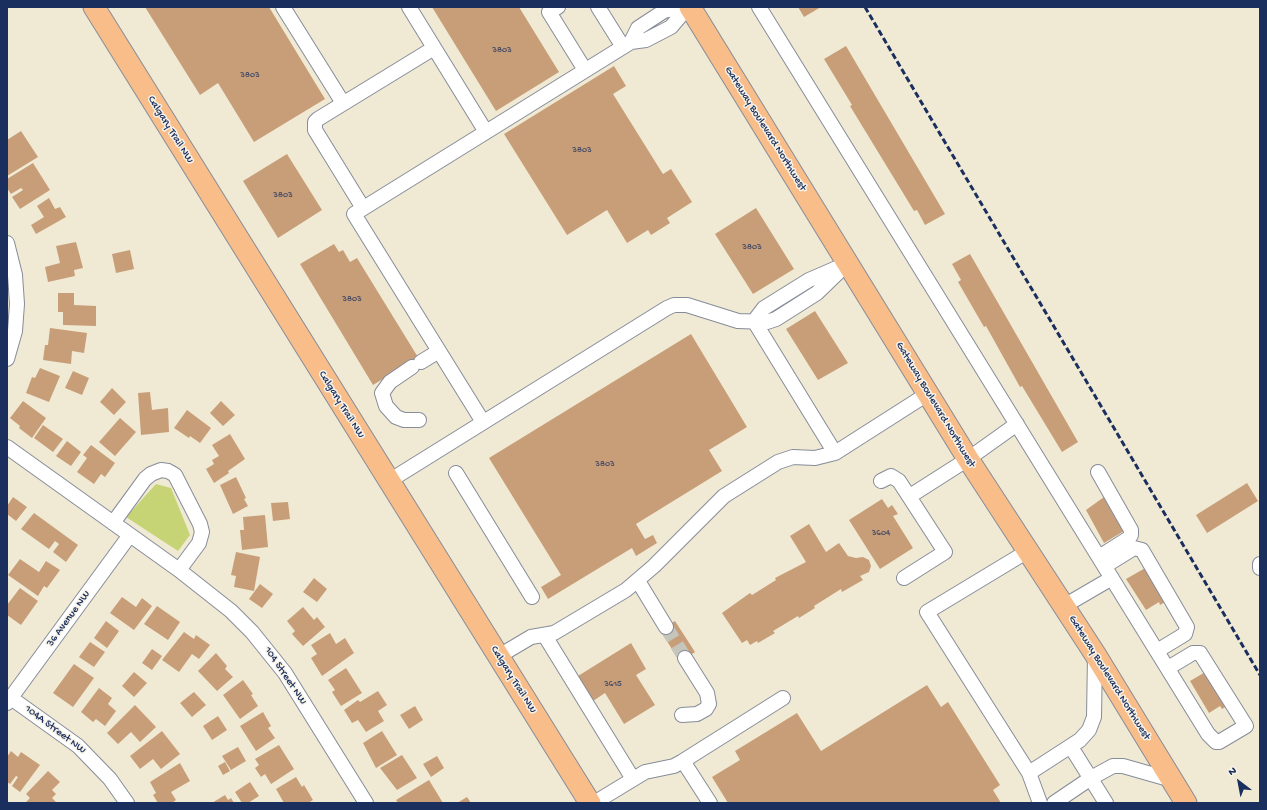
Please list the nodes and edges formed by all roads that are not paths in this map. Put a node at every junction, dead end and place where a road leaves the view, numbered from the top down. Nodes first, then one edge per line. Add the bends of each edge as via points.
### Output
1 (94, 7) edge
2 (283, 7) edge
3 (409, 7) edge
4 (558, 7) edge
5 (598, 7) edge
6 (683, 7) edge
7 (689, 7) edge
8 (759, 7) edge
9 (627, 44) junction
10 (434, 48) junction
11 (585, 70) junction
12 (343, 103) junction
13 (486, 132) junction
14 (363, 208) junction
15 (7, 243) edge
16 (848, 264) junction
17 (754, 321) junction
18 (439, 351) junction
19 (7, 358) edge
20 (929, 393) junction
21 (419, 420) dead end
22 (483, 422) junction
23 (1018, 424) junction
24 (7, 447) edge
25 (834, 453) junction
26 (968, 459) junction
27 (1098, 472) dead end
28 (456, 473) dead end
29 (389, 481) junction
30 (881, 481) dead end
31 (910, 496) junction
32 (113, 523) junction
33 (130, 535) junction
34 (1028, 551) junction
35 (1260, 564) edge
36 (1105, 567) junction
37 (1260, 568) edge
38 (179, 570) junction
39 (904, 578) dead end
40 (638, 581) junction
41 (532, 597) dead end
42 (1064, 606) junction
43 (666, 626) tunnel mouth
44 (545, 636) junction
45 (1157, 651) junction
46 (1095, 654) junction
47 (499, 656) junction
48 (685, 658) tunnel mouth
49 (1168, 668) junction
50 (783, 698) dead end
51 (9, 700) edge
52 (682, 715) dead end
53 (1071, 747) junction
54 (683, 761) junction
55 (1029, 773) junction
56 (1091, 778) junction
57 (633, 779) junction
58 (1172, 780) junction
59 (1188, 802) edge
60 (127, 803) edge
61 (366, 803) edge
62 (590, 803) edge
63 (594, 803) edge
64 (710, 803) edge
65 (1040, 803) edge
66 (1054, 803) edge
67 (1106, 803) edge

1 - 29 highway, Calgary Trail NW
2 - 12 street
3 - 10 street
4 - 11 street via 549,12
5 - 9 street
6 - 9 street via 664,12 638,28
7 - 9 street via 671,27 646,40
7 - 16 highway, Gateway Boulevard Northwest
8 - 23 street
9 - 11 street
10 - 12 street
10 - 13 street
11 - 13 street
12 - 14 street via 318,119 314,130
13 - 14 street
14 - 18 street via 354,214
15 - 19 street via 15,275 17,316 12,346
16 - 17 street via 808,280 764,308
16 - 20 highway, Gateway Boulevard Northwest
17 - 22 street via 738,321 687,305 674,305
17 - 25 street
18 - 21 street via 390,382 382,393 390,412 396,417
18 - 22 street
20 - 25 street
20 - 26 highway, Gateway Boulevard Northwest
22 - 29 street
23 - 26 street
23 - 36 street
24 - 32 street, 104 Street NW
25 - 40 street via 815,458 784,459 732,490
26 - 31 street
26 - 34 highway, Gateway Boulevard Northwest
27 - 36 street via 1132,530 1129,538
28 - 41 street
29 - 47 highway, Calgary Trail NW
30 - 31 street via 891,476 896,478
31 - 39 street via 945,552
32 - 33 street, 104 Street NW
32 - 38 street via 151,474 161,470 175,475 202,532 199,543
33 - 38 street, 104 Street NW
33 - 51 street, 36 Avenue NW
34 - 42 highway, Gateway Boulevard Northwest
34 - 55 street via 927,612
35 - 37 street
36 - 42 street
36 - 45 street
36 - 45 street via 1134,548 1142,550 1146,556 1187,627 1186,634
38 - 61 street, 104 Street NW via 231,611 270,652
40 - 43 street
40 - 44 street
42 - 46 highway, Gateway Boulevard Northwest
44 - 47 street via 530,637
44 - 57 street
45 - 49 street
46 - 53 street via 1094,717 1085,735
46 - 58 highway, Gateway Boulevard Northwest
47 - 62 highway, Calgary Trail NW
48 - 52 street via 707,693 709,704 697,714
49 - 49 street via 1208,734 1216,742 1246,726 1200,653 1193,653
50 - 54 street
51 - 60 street, 104A Street NW via 78,746 110,779
53 - 55 street
53 - 56 street
54 - 57 street via 674,766 645,772
54 - 64 street
55 - 65 street
56 - 58 street via 1113,766 1123,766
56 - 66 street
56 - 67 street
57 - 63 street
58 - 59 highway, Gateway Boulevard Northwest

